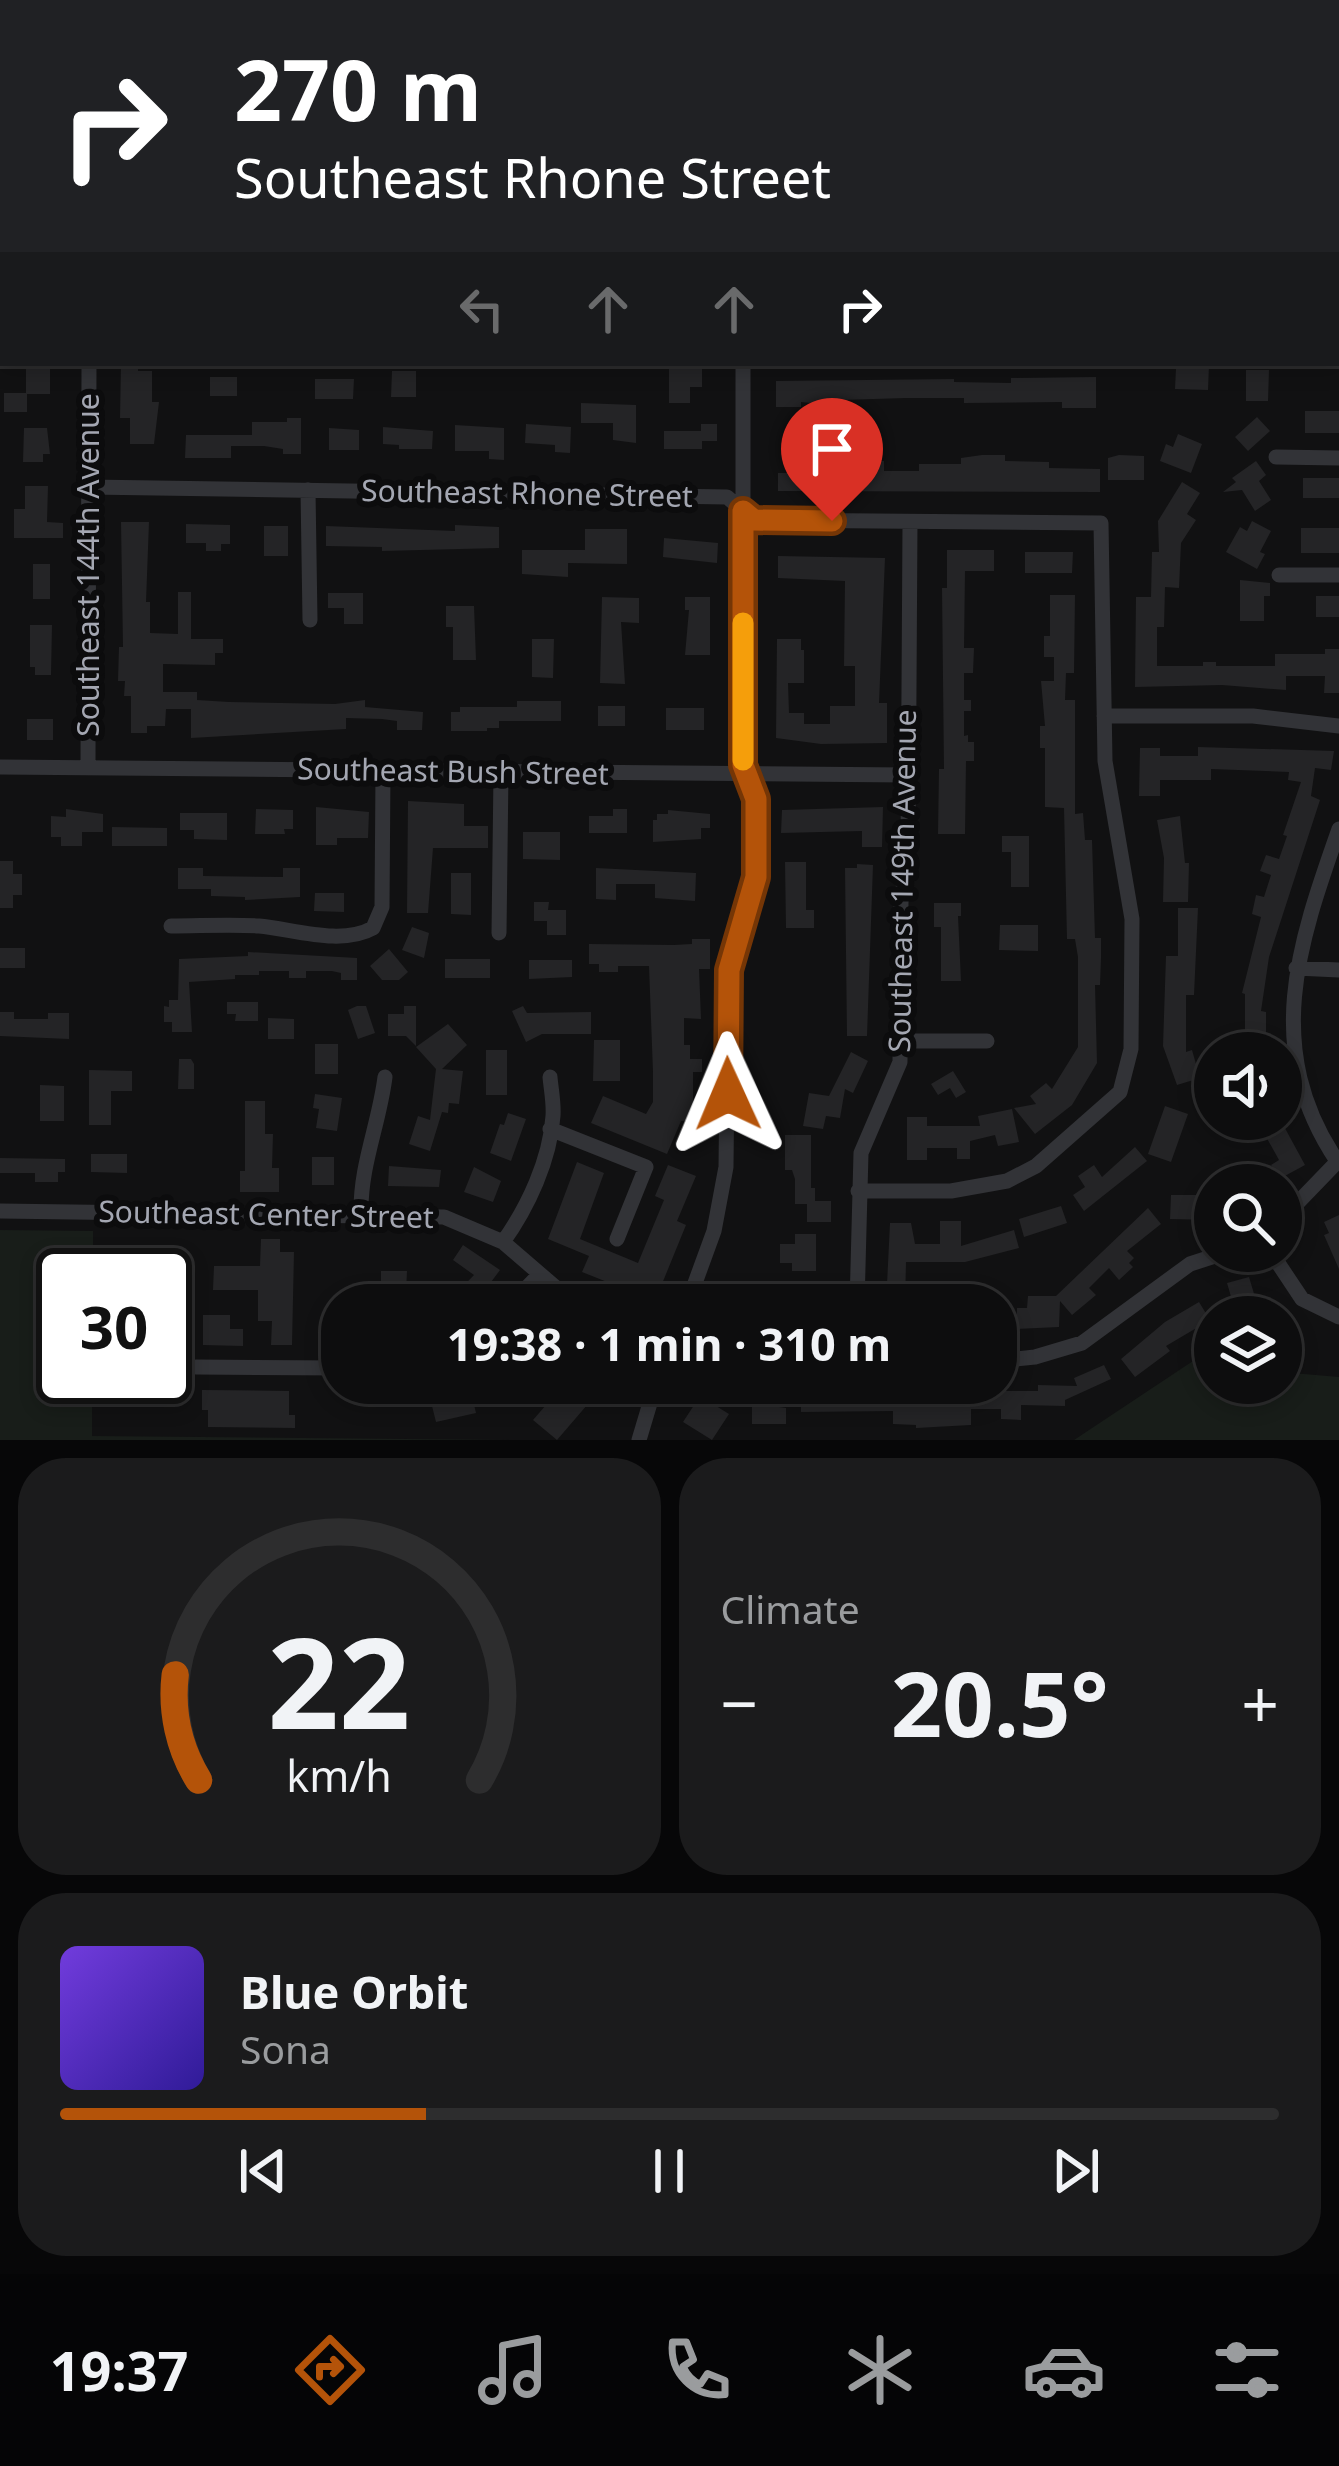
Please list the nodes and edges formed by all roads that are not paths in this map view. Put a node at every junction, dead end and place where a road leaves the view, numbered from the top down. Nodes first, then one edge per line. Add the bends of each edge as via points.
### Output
1 (89, 366) edge
2 (743, 366) edge
3 (1276, 457) dead end
4 (1339, 458) edge
5 (89, 487) junction
6 (308, 490) junction
7 (743, 511) junction
8 (910, 522) junction
9 (1339, 574) edge
10 (1280, 575) dead end
11 (310, 620) dead end
12 (1104, 716) junction
13 (1339, 726) edge
14 (0, 767) edge
15 (88, 767) junction
16 (383, 771) junction
17 (501, 772) junction
18 (747, 775) junction
19 (907, 775) junction
20 (1339, 829) edge
21 (171, 926) dead end
22 (499, 933) dead end
23 (1296, 968) junction
24 (1339, 970) edge
25 (902, 1041) junction
26 (987, 1041) dead end
27 (550, 1076) dead end
28 (385, 1078) dead end
29 (550, 1129) junction
30 (1338, 1161) edge
31 (858, 1191) junction
32 (1302, 1198) edge
33 (0, 1211) edge
34 (361, 1214) junction
35 (617, 1239) dead end
36 (503, 1242) junction
37 (1194, 1265) edge
38 (1282, 1272) edge
39 (538, 1276) junction
40 (531, 1284) edge
41 (548, 1284) edge
42 (695, 1284) edge
43 (857, 1284) edge
44 (1339, 1317) edge
45 (1017, 1359) edge
46 (196, 1367) dead end
47 (321, 1368) edge
48 (650, 1404) edge
49 (639, 1440) edge

1 - 5 street, Southeast 144th Avenue
2 - 7 street
3 - 4 street
5 - 6 street, Southeast Rhone Street
5 - 15 street, Southeast 144th Avenue
6 - 7 street, Southeast Rhone Street via 727,497
6 - 11 street
7 - 8 street, Southeast Rhone Street via 754,520
7 - 18 street
8 - 12 street, Southeast Rhone Street via 1100,523
8 - 19 street, Southeast 149th Avenue
9 - 10 street
12 - 13 street via 1253,716
12 - 31 street via 1132,919 1131,1049 1120,1092 1036,1166 1007,1180 951,1191
14 - 15 street, Southeast Bush Street
15 - 16 street, Southeast Bush Street
16 - 17 street, Southeast Bush Street
16 - 21 street via 382,907 373,928 303,934
17 - 18 street, Southeast Bush Street
17 - 22 street
18 - 19 street, Southeast Bush Street
18 - 42 street via 756,799 756,877 728,985 726,1167
19 - 25 street, Southeast 149th Avenue
20 - 23 street
23 - 24 street
23 - 30 street via 1292,1033 1301,1090
25 - 26 street
25 - 31 street, Southeast 149th Avenue via 897,1074 861,1153
27 - 29 street
28 - 34 street via 364,1160
29 - 35 street via 646,1167
29 - 36 street via 529,1199
30 - 32 street
31 - 43 street, Southeast 149th Avenue
33 - 34 street, Southeast Center Street
34 - 36 street, Southeast Center Street via 444,1217
36 - 39 street, Southeast Center Street
37 - 45 street via 1082,1343
38 - 44 street via 1302,1298
39 - 40 street
39 - 41 street, Southeast Center Street
46 - 47 street
48 - 49 street

